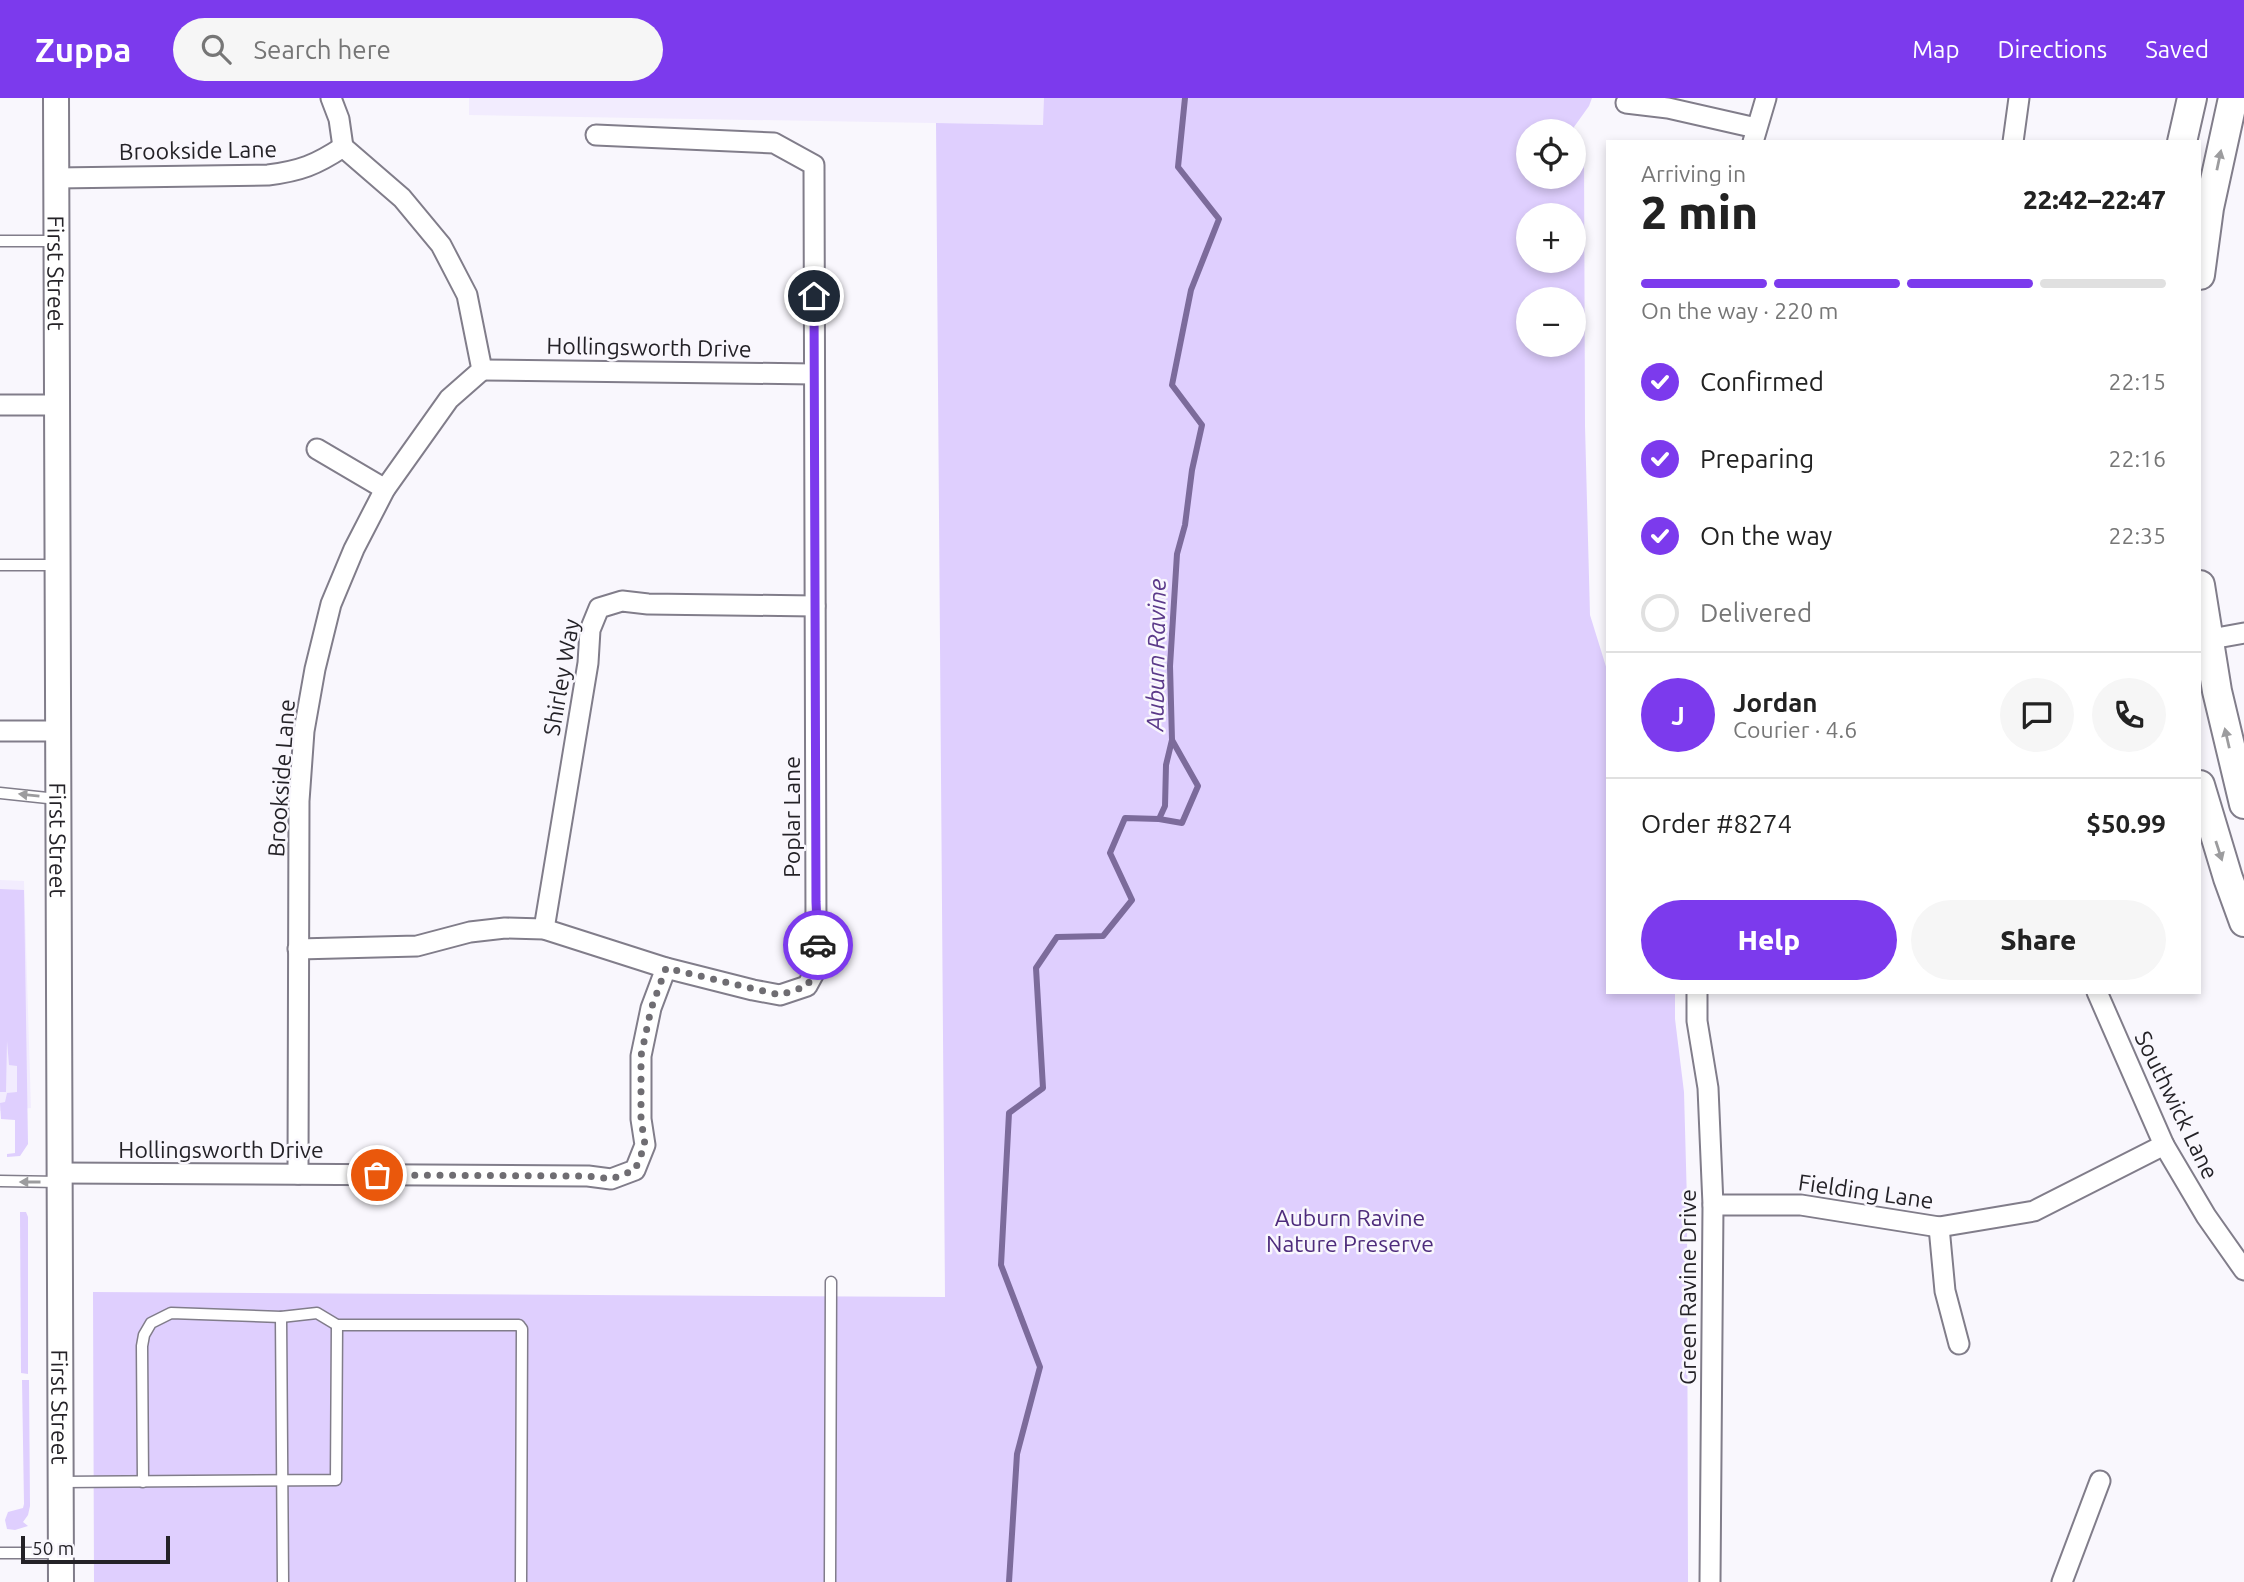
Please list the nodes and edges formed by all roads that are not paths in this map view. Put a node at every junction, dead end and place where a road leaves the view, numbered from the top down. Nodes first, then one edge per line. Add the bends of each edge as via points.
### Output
1 (56, 98) edge
2 (331, 98) edge
3 (1766, 98) edge
4 (2019, 98) edge
5 (2192, 98) edge
6 (2232, 98) edge
7 (1626, 103) dead end
8 (596, 135) dead end
9 (1754, 135) edge
10 (2013, 140) edge
11 (2182, 140) edge
12 (344, 148) junction
13 (56, 178) junction
14 (0, 241) edge
15 (56, 241) junction
16 (2201, 268) edge
17 (482, 370) junction
18 (814, 374) junction
19 (0, 405) edge
20 (56, 405) junction
21 (317, 449) dead end
22 (385, 489) junction
23 (0, 565) edge
24 (57, 565) junction
25 (2201, 599) edge
26 (816, 606) junction
27 (2244, 634) edge
28 (2204, 640) edge
29 (0, 731) edge
30 (57, 731) junction
31 (2201, 788) edge
32 (0, 793) edge
33 (57, 799) junction
34 (2244, 804) edge
35 (2244, 922) edge
36 (544, 929) junction
37 (298, 949) junction
38 (666, 968) junction
39 (1697, 994) edge
40 (2097, 994) edge
41 (2164, 1145) junction
42 (298, 1174) junction
43 (59, 1177) junction
44 (0, 1181) edge
45 (1713, 1205) junction
46 (1939, 1227) junction
47 (2244, 1270) edge
48 (831, 1282) dead end
49 (281, 1317) junction
50 (337, 1325) junction
51 (1959, 1344) dead end
52 (2100, 1481) dead end
53 (61, 1482) junction
54 (143, 1482) junction
55 (281, 1482) junction
56 (0, 1553) edge
57 (61, 1553) junction
58 (61, 1582) edge
59 (283, 1582) edge
60 (521, 1582) edge
61 (830, 1582) edge
62 (1710, 1582) edge
63 (2062, 1582) edge

1 - 13 street, First Street
2 - 12 street
3 - 9 street
4 - 10 street
5 - 11 main road
16 -> 6 main road
7 - 9 street via 1668,108
8 - 18 street, Poplar Lane via 774,143 814,165
12 - 13 street, Brookside Lane via 296,172 268,175
12 - 17 street via 402,198 441,245 467,295
13 - 15 street, First Street
14 - 15 lane
15 - 20 street, First Street
17 - 18 street, Hollingsworth Drive
17 - 22 street, Brookside Lane via 449,399
18 - 26 street, Poplar Lane
19 - 20 street
20 - 24 street, First Street
21 - 22 street
22 - 37 street, Brookside Lane via 331,604 315,669 299,800
23 - 24 lane
24 - 30 street, First Street
25 - 28 main road
26 - 36 street, Shirley Way via 622,601 599,608 590,630
26 - 38 street, Poplar Lane via 816,929 820,962 807,986 780,995
27 - 28 street
34 -> 28 main road
29 - 30 street
30 - 33 street, First Street
31 -> 35 main road
33 -> 32 lane
33 - 43 street, First Street
36 - 37 street, Poplar Lane via 470,932 417,946
36 - 38 street, Poplar Lane
37 - 42 street, Brookside Lane
38 - 42 street, Hollingsworth Drive via 641,1056 645,1145 635,1170 611,1179
39 - 45 street, Green Ravine Drive via 1708,1088
40 - 41 street, Southwick Lane
41 - 46 street, Fielding Lane via 2034,1212
41 - 47 street, Southwick Lane
42 - 43 street, Hollingsworth Drive
43 -> 44 lane
43 - 53 street, First Street
45 - 46 street, Fielding Lane via 1801,1205
45 - 62 street, Green Ravine Drive
46 - 51 street via 1945,1291
48 - 61 lane
49 - 50 lane via 317,1313
49 - 54 lane via 171,1313 151,1323 142,1346
49 - 55 lane
50 - 55 lane via 337,1477 333,1482
50 - 60 lane via 519,1325 522,1329
52 - 63 street
53 - 54 lane
53 - 57 street, First Street
54 - 55 lane
55 - 59 lane
56 - 57 lane
57 - 58 street, First Street

